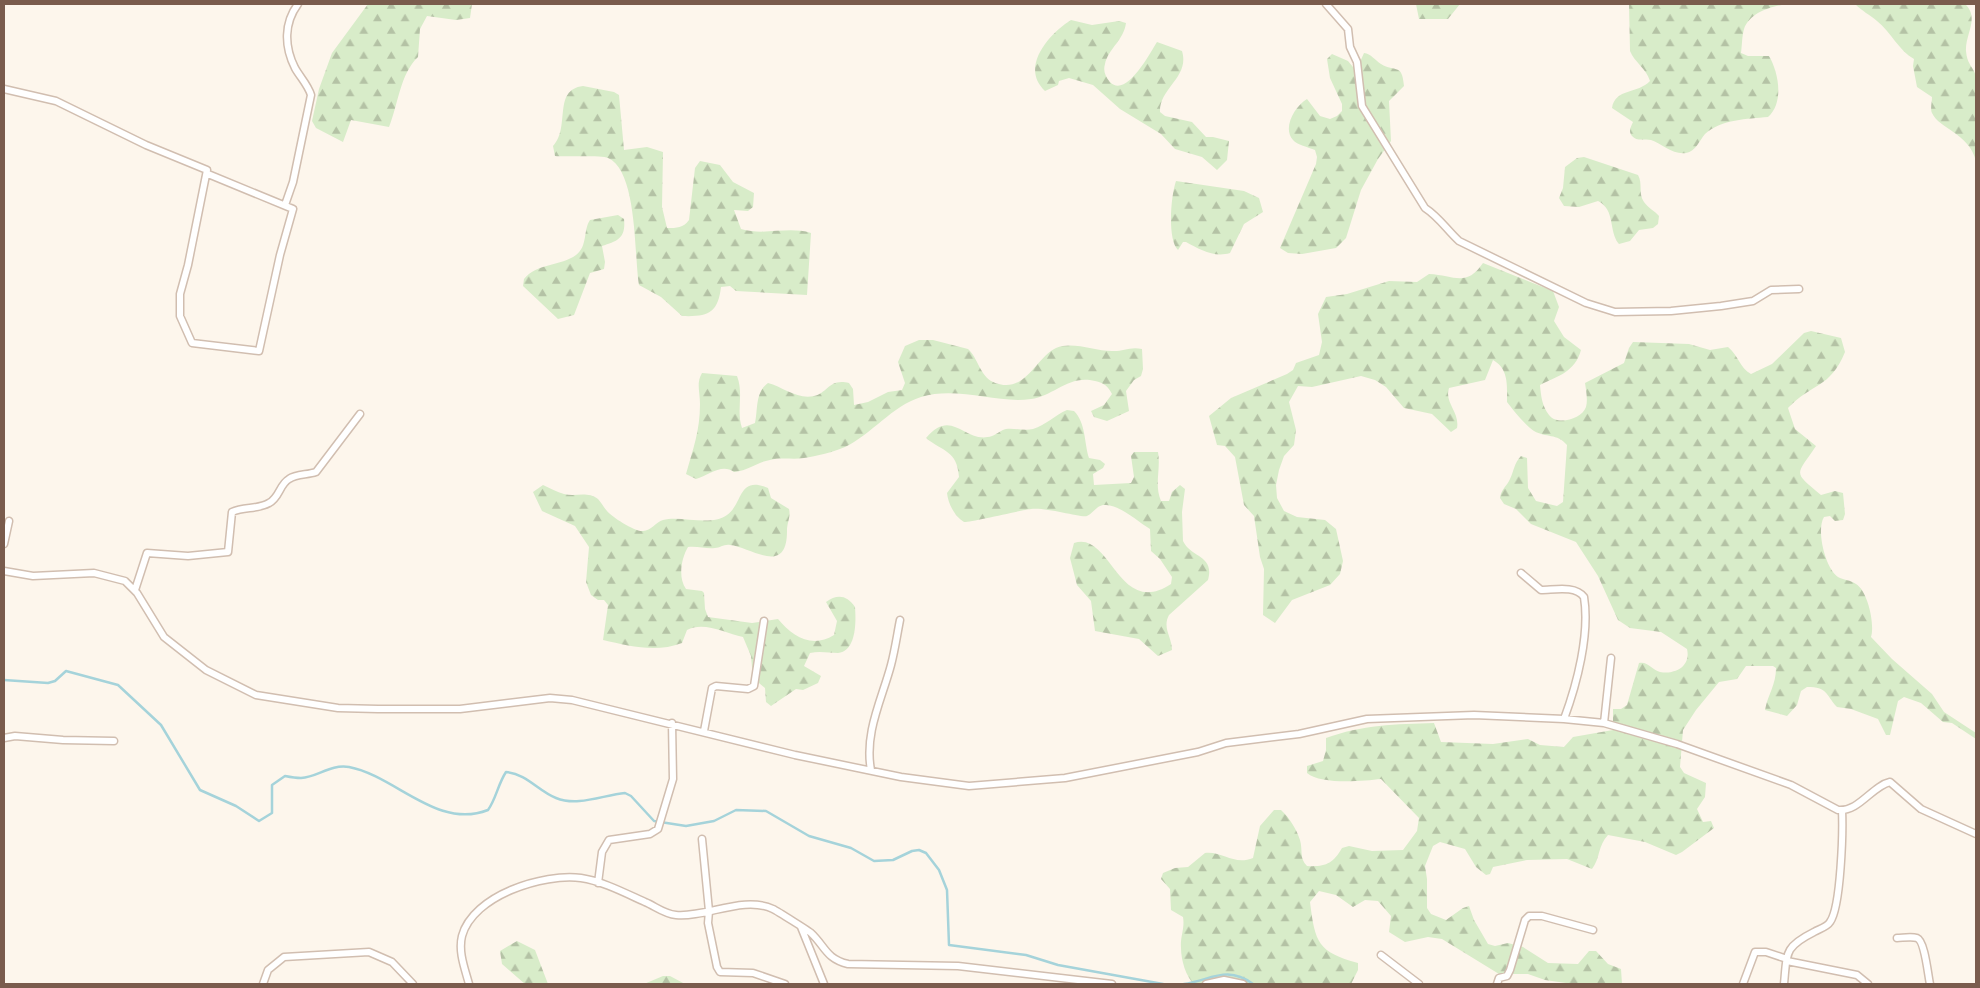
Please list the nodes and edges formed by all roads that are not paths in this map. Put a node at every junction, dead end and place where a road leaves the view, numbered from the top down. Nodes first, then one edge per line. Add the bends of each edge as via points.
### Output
1 (298, 4) edge
2 (1326, 4) edge
3 (4, 89) edge
4 (208, 174) junction
5 (285, 204) junction
6 (1799, 289) dead end
7 (360, 414) dead end
8 (9, 521) dead end
9 (4, 544) edge
10 (4, 571) edge
11 (1521, 574) dead end
12 (135, 590) junction
13 (900, 620) dead end
14 (764, 621) dead end
15 (1612, 658) dead end
16 (1564, 719) junction
17 (1604, 723) junction
18 (672, 724) junction
19 (704, 731) junction
20 (4, 738) edge
21 (114, 741) dead end
22 (871, 770) junction
23 (1842, 810) junction
24 (1976, 834) edge
25 (702, 839) dead end
26 (598, 884) junction
27 (709, 911) junction
28 (801, 927) junction
29 (1593, 930) dead end
30 (1896, 938) dead end
31 (1381, 955) dead end
32 (1787, 960) junction
33 (263, 984) edge
34 (413, 984) edge
35 (469, 984) edge
36 (785, 984) edge
37 (824, 984) edge
38 (1112, 984) edge
39 (1206, 984) edge
40 (1243, 984) edge
41 (1419, 984) edge
42 (1497, 984) edge
43 (1743, 984) edge
44 (1784, 984) edge
45 (1868, 984) edge
46 (1930, 984) edge

1 - 5 street via 288,26 287,42 295,67 310,91 310,105
2 - 6 street via 1348,29 1350,47 1357,62 1362,106 1425,208 1436,215 1459,241 1586,304 1615,312 1721,306 1753,301 1771,290
3 - 4 street via 56,101 146,145 205,168
4 - 5 street
4 - 5 street via 180,294 180,316 192,343 259,351 293,209
7 - 12 street via 316,472 290,478 278,497 269,503 232,512 228,552 188,556 147,553
8 - 9 street
10 - 12 street via 33,576 94,573 125,581
11 - 16 street via 1541,590 1565,589 1579,592 1584,598 1584,630 1577,678
12 - 18 street via 164,637 206,670 256,695 338,708 378,709 460,709 550,698 572,700
13 - 22 street via 892,664 873,723
14 - 19 street via 754,686 748,689 712,688
15 - 17 street
16 - 17 street
16 - 22 street via 1474,716 1360,720 1299,734 1226,743 1198,752 1065,778 985,786 900,777
17 - 23 street via 1677,744 1792,784
18 - 19 street
18 - 26 street via 673,779 658,829 650,834 610,840 602,852
19 - 22 street
20 - 21 street
23 - 24 street via 1863,801 1890,782 1920,810
23 - 32 street via 1839,882 1833,916 1827,925 1797,940 1790,948
25 - 27 street
26 - 27 street via 669,914 684,916
26 - 35 street via 581,878 545,879 510,891 484,905 463,935 462,950
27 - 28 street via 734,906 766,907
27 - 36 street via 714,961 720,972 753,973
28 - 37 street
28 - 38 street via 810,931 831,957 848,964 958,966
29 - 42 street via 1538,915 1529,916 1510,970 1507,976 1499,978
30 - 46 street via 1917,938 1920,941
31 - 41 street
32 - 43 street via 1766,952 1755,952
32 - 44 street
32 - 45 street via 1857,975
33 - 34 street via 268,970 284,957 368,952 392,962
39 - 40 street via 1224,980

